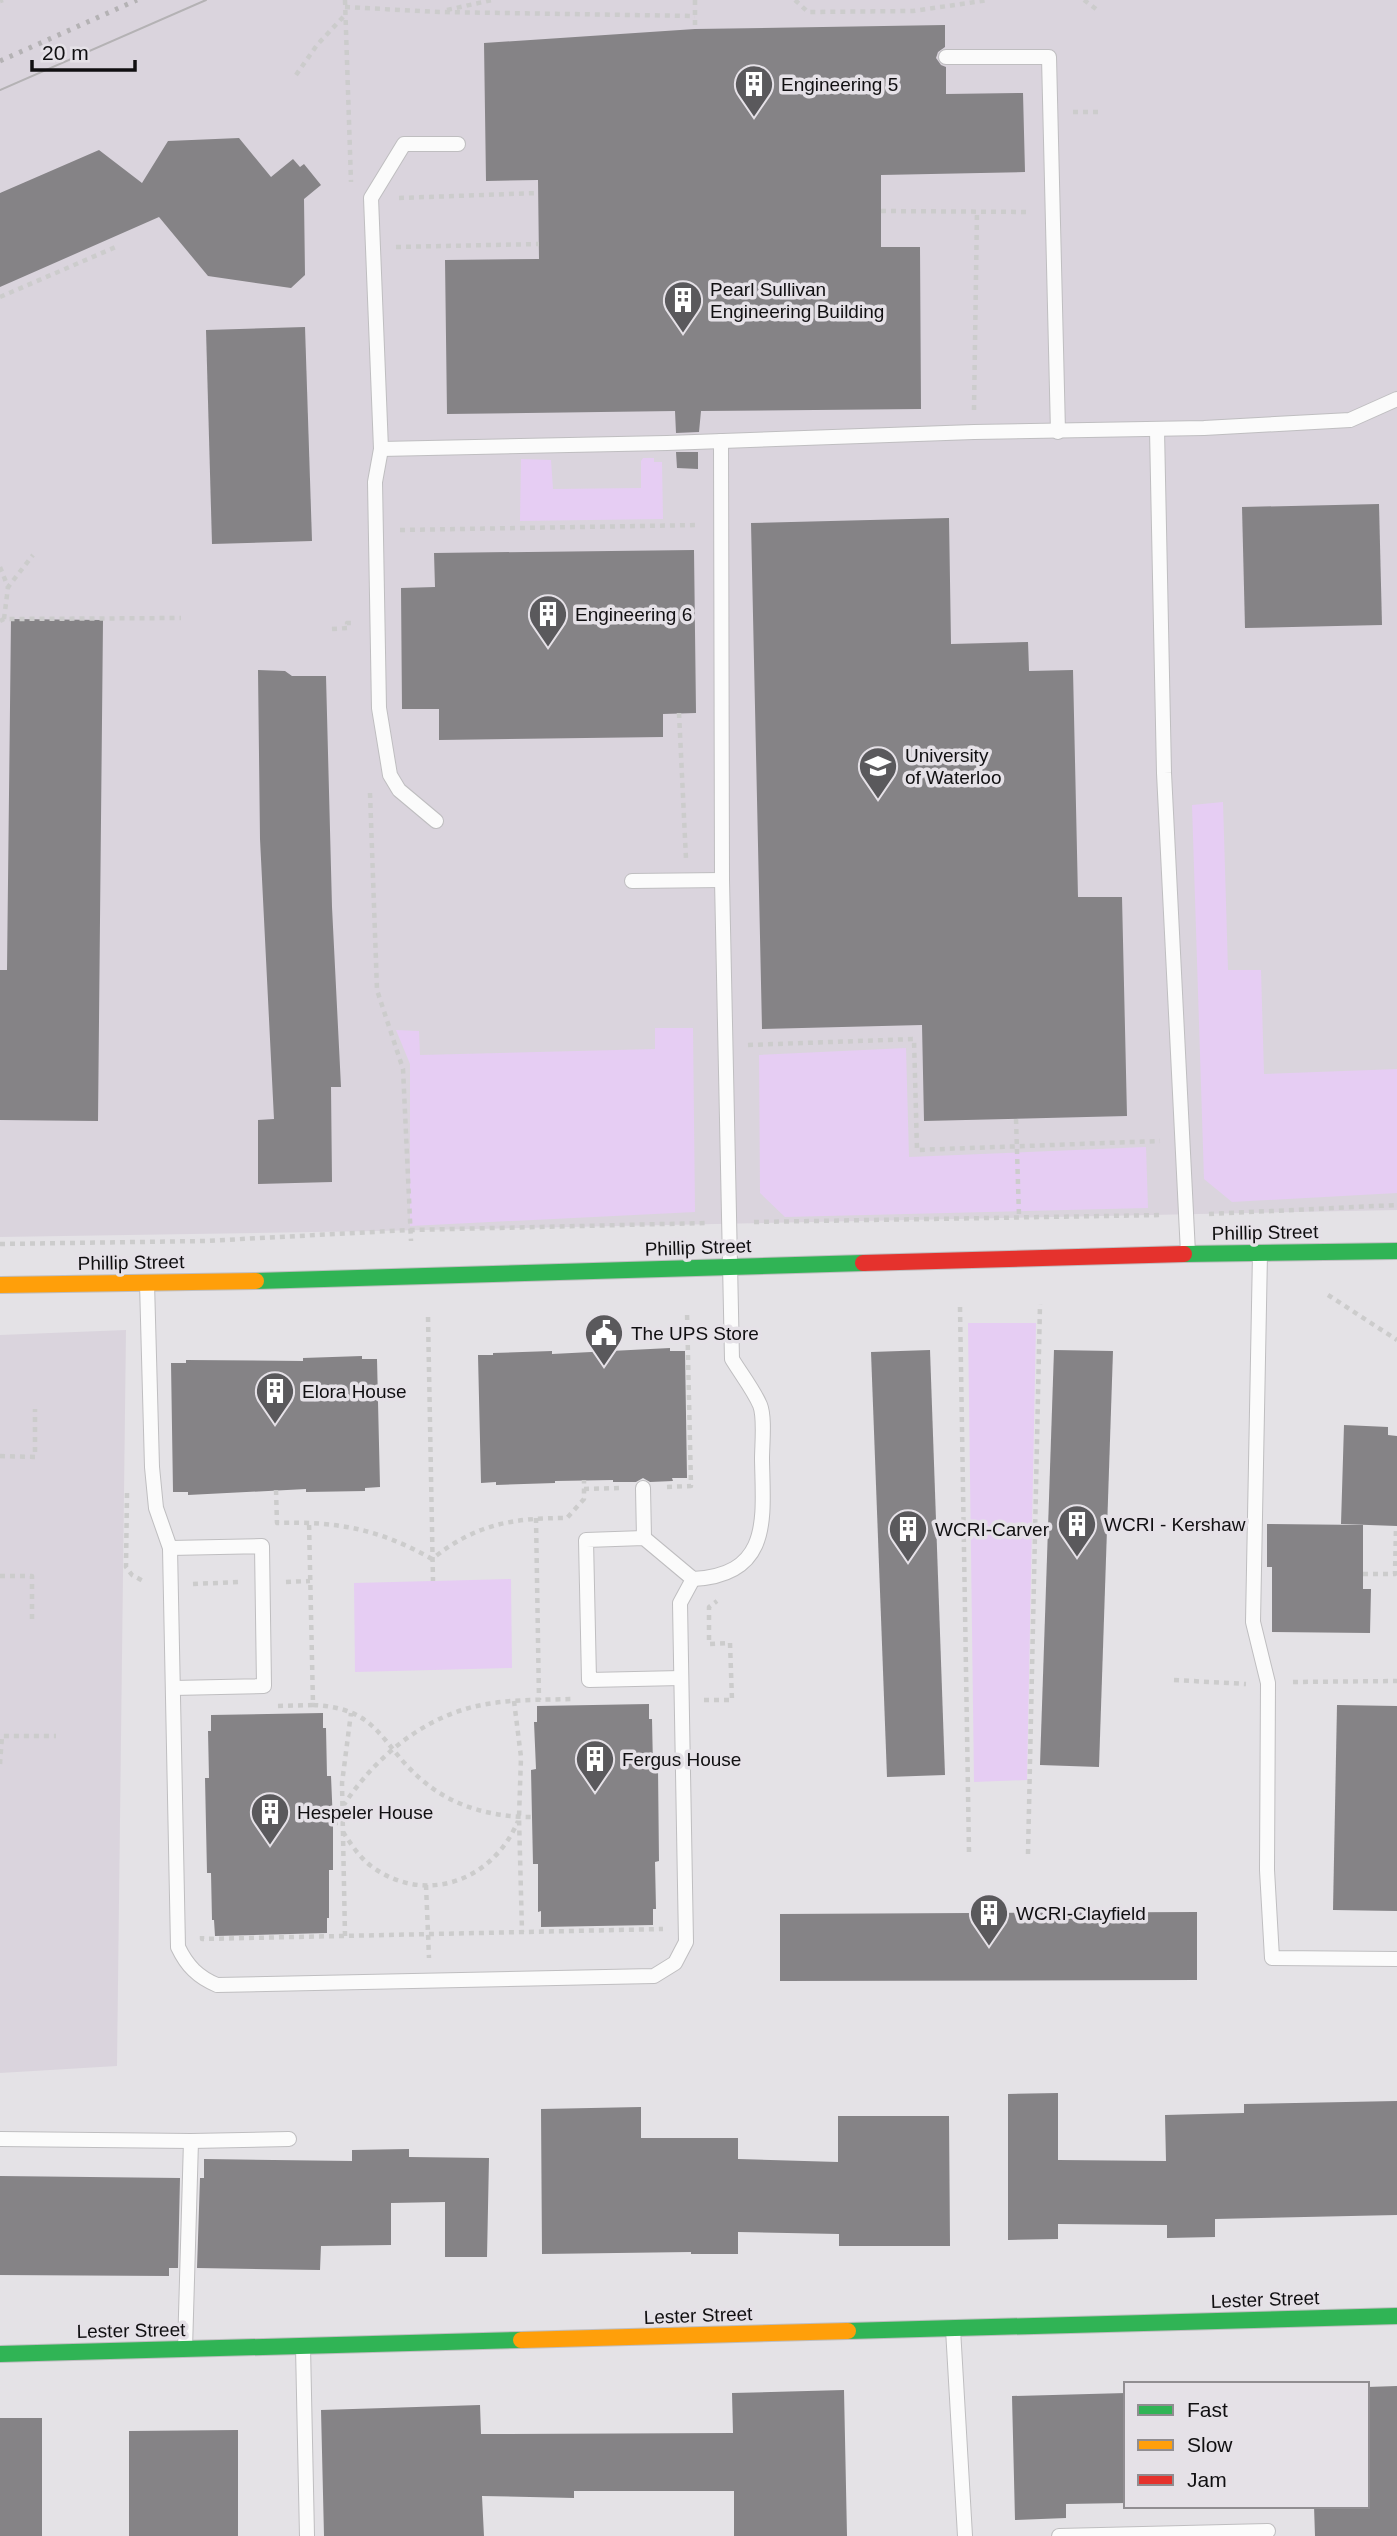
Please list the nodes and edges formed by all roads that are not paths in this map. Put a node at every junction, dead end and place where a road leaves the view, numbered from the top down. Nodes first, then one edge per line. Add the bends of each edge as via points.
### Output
1 (946, 57) dead end
2 (458, 144) dead end
3 (1397, 399) edge
4 (1157, 429) junction
5 (1058, 432) junction
6 (721, 441) junction
7 (381, 449) junction
8 (436, 821) dead end
9 (722, 880) junction
10 (632, 881) dead end
11 (1397, 1251) edge
12 (1260, 1253) junction
13 (1188, 1254) junction
14 (730, 1267) junction
15 (147, 1283) junction
16 (0, 1286) edge
17 (643, 1488) dead end
18 (644, 1538) junction
19 (170, 1548) junction
20 (693, 1579) junction
21 (681, 1678) junction
22 (173, 1688) junction
23 (1397, 1959) edge
24 (289, 2138) dead end
25 (0, 2139) edge
26 (191, 2141) junction
27 (1397, 2316) edge
28 (953, 2329) junction
29 (303, 2347) junction
30 (186, 2350) junction
31 (0, 2354) edge
32 (1268, 2530) dead end
33 (307, 2536) edge
34 (965, 2536) edge
35 (1059, 2536) edge

1 - 5 lane via 1049,57
2 - 7 lane via 404,144 371,198
3 - 4 lane via 1350,420
4 - 5 lane
4 - 13 lane via 1164,774
5 - 6 lane
6 - 7 lane
6 - 9 lane
7 - 8 lane via 375,482 379,708 390,775 399,789
9 - 10 lane
9 - 14 lane
11 - 12 street, Phillip Street
12 - 13 street, Phillip Street
12 - 23 lane via 1253,1622 1268,1683 1267,1870 1272,1958
13 - 14 street, Phillip Street
14 - 15 street, Phillip Street
14 - 20 lane via 732,1359 761,1407 761,1535 750,1555 734,1569 715,1578
15 - 16 street, Phillip Street
15 - 19 lane via 152,1467 156,1508
17 - 18 lane
18 - 20 lane
18 - 21 lane via 586,1540 589,1680
19 - 22 lane
19 - 22 lane via 262,1546 264,1686
20 - 21 lane via 680,1603
21 - 22 lane via 686,1942 675,1964 654,1976 217,1985 193,1971 178,1947
24 - 26 lane
25 - 26 lane
26 - 30 lane
27 - 28 street, Lester Street
28 - 29 street, Lester Street
28 - 34 lane
29 - 30 street, Lester Street
29 - 33 lane
30 - 31 street, Lester Street
32 - 35 lane

